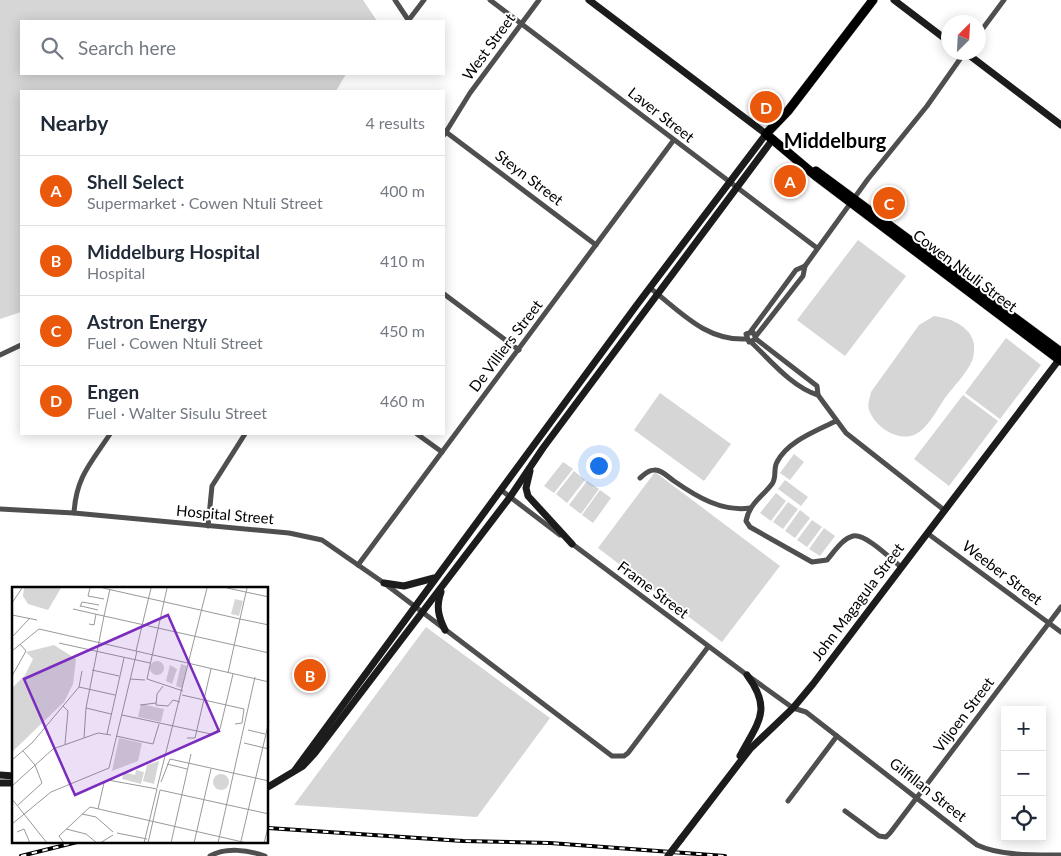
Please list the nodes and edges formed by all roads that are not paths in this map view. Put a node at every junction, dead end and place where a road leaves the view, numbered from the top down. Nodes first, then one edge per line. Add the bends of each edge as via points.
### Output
1 (395, 0) edge
2 (424, 0) edge
3 (490, 0) edge
4 (539, 0) edge
5 (589, 0) edge
6 (873, 0) edge
7 (894, 0) edge
8 (1004, 0) edge
9 (407, 20) edge
10 (409, 20) edge
11 (521, 23) junction
12 (986, 24) edge
13 (941, 36) edge
14 (960, 60) edge
15 (974, 60) edge
16 (1061, 125) edge
17 (445, 133) edge
18 (769, 137) junction
19 (673, 141) junction
20 (730, 183) junction
21 (737, 189) junction
22 (853, 200) junction
23 (596, 245) junction
24 (817, 248) junction
25 (805, 266) junction
26 (650, 288) junction
27 (657, 293) junction
28 (445, 295) edge
29 (771, 302) junction
30 (779, 308) junction
31 (751, 331) junction
32 (752, 339) junction
33 (20, 345) edge
34 (519, 350) junction
35 (0, 355) edge
36 (1061, 357) edge
37 (590, 370) junction
38 (597, 376) junction
39 (818, 395) junction
40 (836, 421) junction
41 (109, 435) edge
42 (244, 435) edge
43 (418, 435) edge
44 (535, 442) junction
45 (543, 448) junction
46 (442, 452) junction
47 (531, 466) junction
48 (640, 478) dead end
49 (501, 490) junction
50 (510, 496) junction
51 (750, 508) junction
52 (0, 509) edge
53 (944, 510) junction
54 (74, 513) junction
55 (208, 526) junction
56 (927, 533) junction
57 (572, 544) junction
58 (358, 565) junction
59 (901, 567) junction
60 (436, 578) junction
61 (384, 583) junction
62 (442, 587) junction
63 (414, 607) junction
64 (1061, 607) edge
65 (423, 613) junction
66 (1049, 623) junction
67 (445, 630) junction
68 (1061, 632) edge
69 (708, 647) junction
70 (747, 675) junction
71 (793, 708) junction
72 (837, 736) junction
73 (735, 767) junction
74 (295, 770) junction
75 (269, 786) edge
76 (918, 798) junction
77 (788, 801) dead end
78 (845, 811) dead end
79 (1061, 855) edge
80 (210, 856) edge
81 (264, 856) edge
82 (668, 856) edge

1 - 9 street
2 - 10 street
3 - 11 street, Laver Street
4 - 11 street, West Street
5 - 18 main road, Cowen Ntuli Street
6 - 18 highway
7 - 13 main road
8 - 12 street
11 - 17 street, West Street
11 - 19 street, Laver Street
14 - 22 street
15 - 16 main road
17 - 23 street, Steyn Street
18 - 20 main road
18 - 21 main road
18 - 22 highway, Cowen Ntuli Street
19 - 20 street, Laver Street
19 - 23 street, De Villiers Street
20 - 21 street, Laver Street
20 - 26 main road
21 - 24 street, Laver Street
21 - 27 main road
22 - 24 street
22 - 36 highway, Cowen Ntuli Street
23 - 34 street, De Villiers Street
24 - 25 street
25 - 29 street via 796,270
25 - 30 street via 803,276
26 - 27 street
26 - 37 main road
27 - 32 street via 704,330 718,337
27 - 38 main road
28 - 34 street
29 - 30 street
29 - 31 street
30 - 32 street
31 - 32 street
31 - 32 street via 746,334
32 - 39 street via 782,372 810,393
32 - 39 street via 817,386
33 - 35 street
34 - 46 street, De Villiers Street
36 - 53 main road, John Magagula Street
37 - 38 main road
37 - 44 main road
38 - 45 main road
39 - 40 street
40 - 51 street via 786,451 775,465 773,483
40 - 53 street
41 - 54 street via 80,478 75,492
42 - 55 street via 212,486
43 - 46 street
44 - 45 main road
44 - 49 main road
45 - 47 main road
46 - 58 street, De Villiers Street
47 - 50 main road
47 - 57 main road via 526,488 528,496
48 - 51 street via 648,472 660,471 694,494 720,506
49 - 50 street, Frame Street
49 - 60 main road
50 - 57 street, Frame Street
50 - 62 main road
51 - 59 street via 746,521 750,527 812,562 828,560 843,542 858,536
52 - 54 street, Hospital Street
53 - 56 main road, John Magagula Street
54 - 55 street, Hospital Street
55 - 58 street, Hospital Street via 316,538
56 - 59 main road, John Magagula Street
56 - 66 street, Weeber Street
57 - 69 street, Frame Street
58 - 61 street, Hospital Street
59 - 71 main road, John Magagula Street
60 - 61 main road via 404,586
60 - 63 main road
61 - 63 street, Hospital Street
62 - 65 main road
62 - 67 main road via 437,602
63 - 65 street, Hospital Street
63 - 74 main road
64 - 66 street, Viljoen Street
65 - 67 street, Hospital Street
65 - 74 main road via 315,753
66 - 68 street, Weeber Street
66 - 76 street, Viljoen Street
67 - 69 street, Hospital Street via 608,753 619,757 628,753
69 - 70 street, Frame Street
70 - 71 street, Frame Street
70 - 73 main road via 760,696 761,708 758,723
71 - 72 street, Gilfillan Street via 806,712
71 - 73 main road, John Magagula Street
72 - 76 street, Gilfillan Street
72 - 77 street
73 - 82 main road, John Magagula Street, bridge
74 - 75 main road
76 - 78 street, Viljoen Street via 886,837 875,834
76 - 79 street, Gilfillan Street via 987,851
80 - 81 street via 240,850

